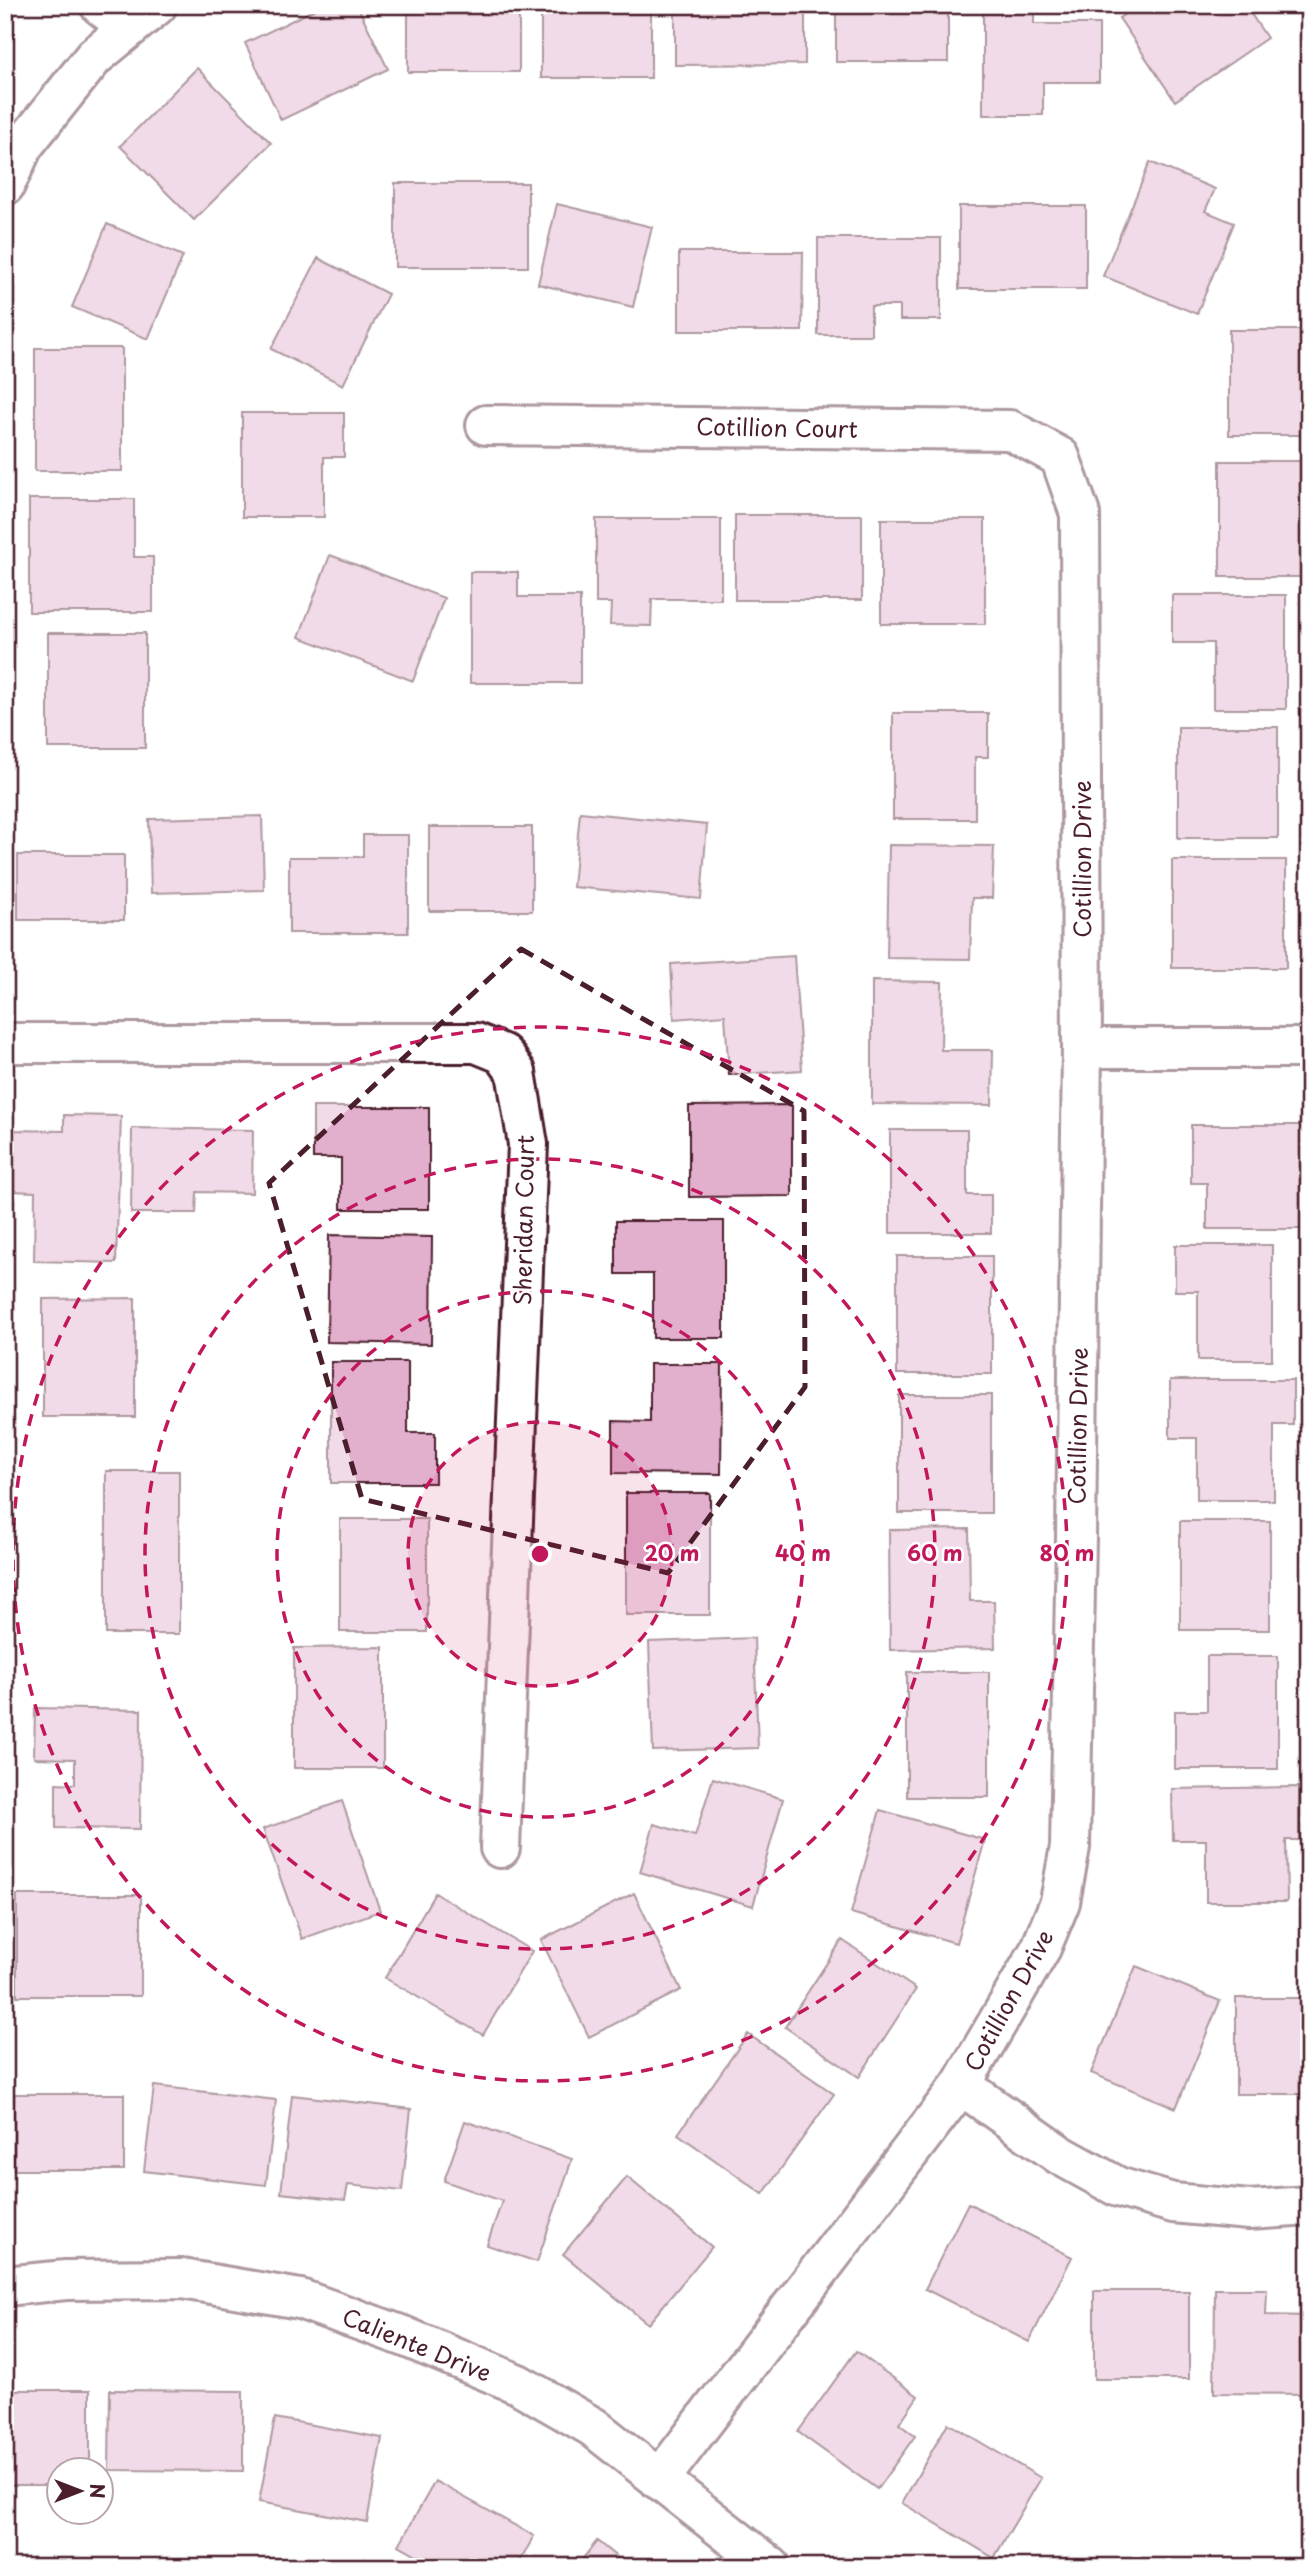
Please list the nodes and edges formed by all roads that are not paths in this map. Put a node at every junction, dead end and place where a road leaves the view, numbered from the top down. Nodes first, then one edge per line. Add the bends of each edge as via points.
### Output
1 (129, 13) edge
2 (5, 185) edge
3 (486, 425) dead end
4 (1060, 457) joint
5 (5, 1043) edge
6 (1082, 1048) junction
7 (1309, 1048) edge
8 (500, 1848) dead end
9 (961, 2085) junction
10 (1309, 2206) edge
11 (5, 2286) edge
12 (659, 2480) junction
13 (771, 2567) edge

1 - 2 street via 23,146
3 - 4 street, Cotillion Court via 1010,430
4 - 6 street, Cotillion Drive via 1080,514
5 - 8 street, Sheridan Court via 476,1043 503,1054 516,1072 528,1144
6 - 7 street
6 - 9 street, Cotillion Drive via 1070,1847 1060,1902 1041,1948
9 - 10 street via 1060,2155 1118,2187 1173,2203 1211,2207
9 - 12 street, Cotillion Drive
11 - 12 street, Caliente Drive via 66,2280 182,2279 300,2299 518,2384 593,2427
12 - 13 street, Caliente Drive

